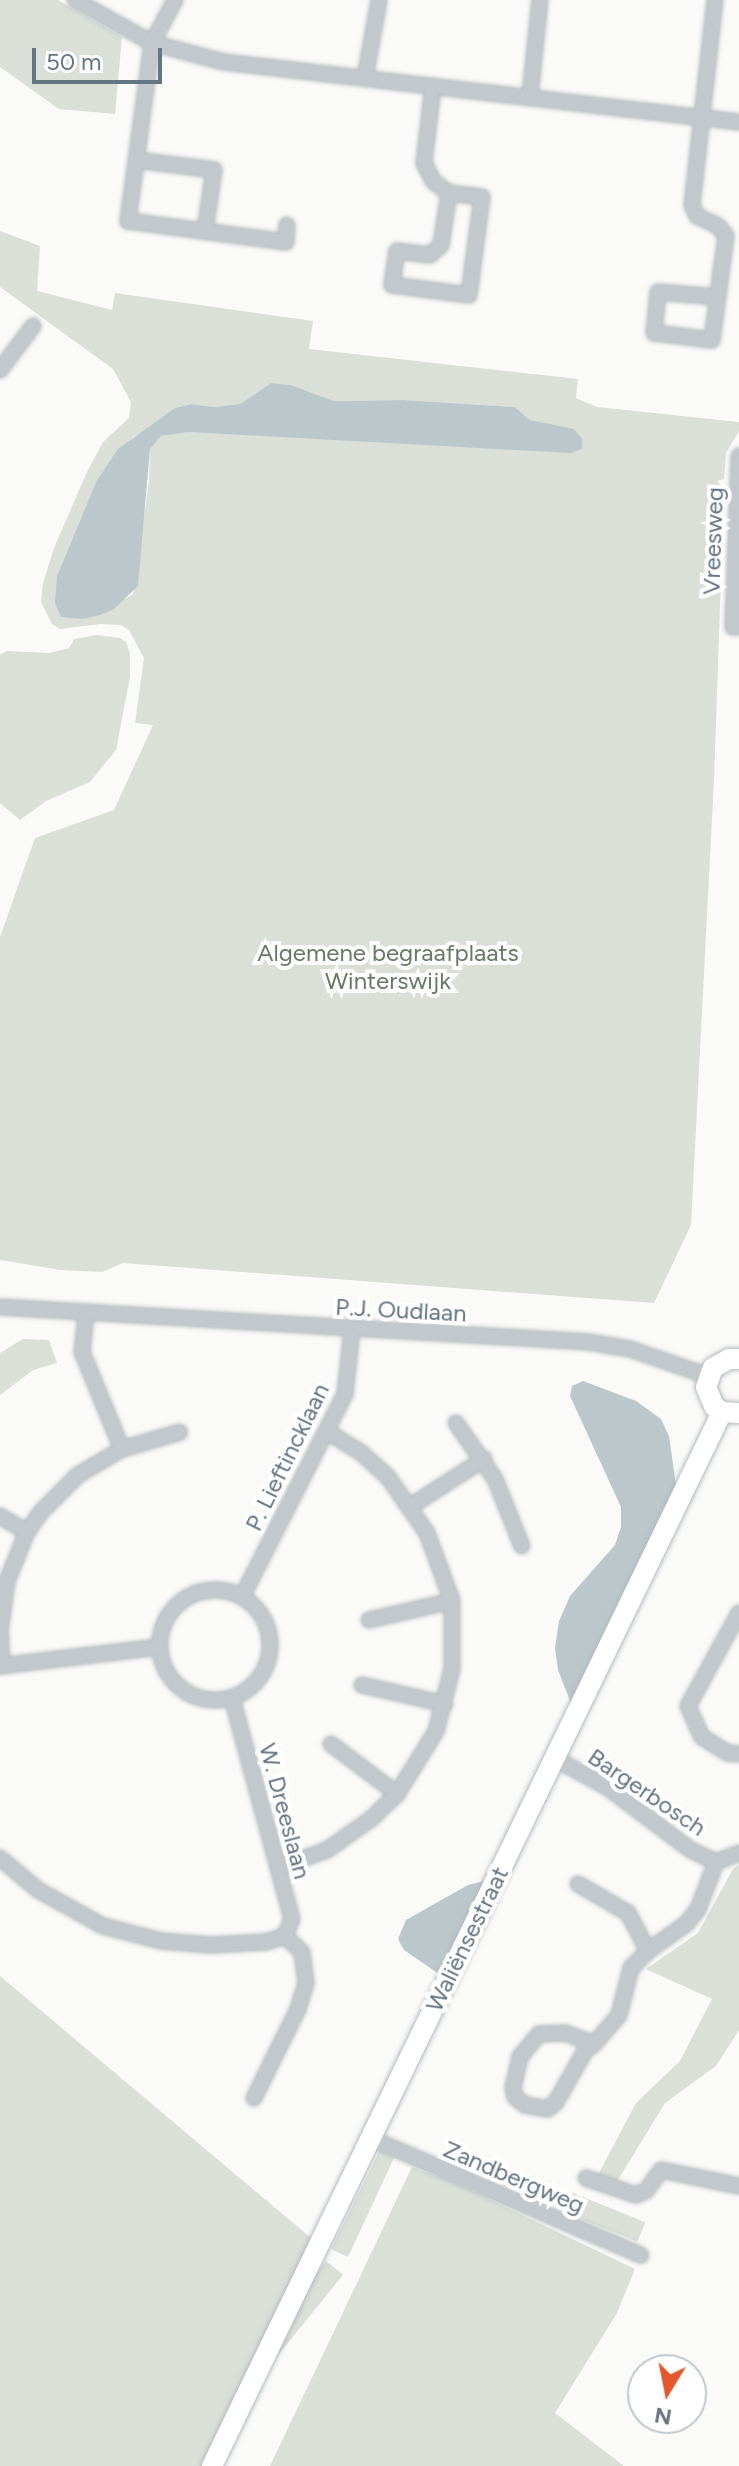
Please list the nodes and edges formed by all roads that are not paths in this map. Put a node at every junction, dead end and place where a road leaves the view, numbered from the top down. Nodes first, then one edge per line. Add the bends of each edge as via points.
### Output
1 (75, 0) edge
2 (175, 0) edge
3 (379, 0) edge
4 (540, 0) edge
5 (715, 0) edge
6 (152, 43) junction
7 (365, 78) junction
8 (433, 86) junction
9 (530, 96) junction
10 (702, 117) junction
11 (739, 122) edge
12 (136, 160) junction
13 (449, 193) junction
14 (287, 225) dead end
15 (205, 231) junction
16 (718, 297) junction
17 (33, 326) dead end
18 (0, 370) edge
19 (739, 456) edge
20 (736, 627) edge
21 (0, 1307) edge
22 (86, 1313) junction
23 (352, 1330) junction
24 (739, 1359) edge
25 (708, 1376) junction
26 (731, 1412) edge
27 (456, 1423) dead end
28 (327, 1431) junction
29 (180, 1432) dead end
30 (122, 1449) junction
31 (484, 1459) junction
32 (411, 1506) junction
33 (0, 1516) edge
34 (27, 1532) junction
35 (522, 1546) dead end
36 (242, 1597) junction
37 (452, 1601) junction
38 (739, 1613) edge
39 (369, 1620) dead end
40 (159, 1647) junction
41 (1, 1666) edge
42 (362, 1685) dead end
43 (232, 1698) junction
44 (445, 1704) junction
45 (331, 1744) dead end
46 (739, 1754) edge
47 (554, 1758) junction
48 (397, 1794) junction
49 (739, 1853) edge
50 (0, 1858) edge
51 (716, 1862) junction
52 (278, 1868) junction
53 (578, 1884) dead end
54 (285, 1936) junction
55 (648, 1951) junction
56 (594, 2044) junction
57 (254, 2098) dead end
58 (370, 2138) junction
59 (586, 2178) dead end
60 (739, 2186) edge
61 (641, 2255) dead end
62 (212, 2466) edge

1 - 6 street
2 - 6 street
3 - 7 street
4 - 9 street
5 - 10 street
6 - 7 street via 224,62
6 - 12 street
7 - 8 street
8 - 9 street
8 - 13 street via 424,163 433,181
9 - 10 street
10 - 11 street
10 - 16 street via 692,205 697,216 726,236
12 - 15 street via 128,221
12 - 15 street via 214,170
13 - 13 street via 441,245 430,255 397,251 392,285 469,295 482,197
14 - 15 street via 286,242
16 - 16 street via 712,340 654,333 658,292
17 - 18 street
19 - 20 street, Vreesweg
21 - 22 street, P.J. Oudlaan
22 - 23 street, P.J. Oudlaan
22 - 30 street via 82,1352
23 - 25 street, P.J. Oudlaan via 589,1342 630,1349
23 - 28 street, P. Lieftincklaan via 345,1394
24 - 25 street via 720,1362
25 - 26 street via 708,1397
26 - 47 street, Waliënsestraat
27 - 31 street
28 - 32 street via 360,1452
28 - 36 street, P. Lieftincklaan
29 - 30 street
30 - 34 street via 78,1475
31 - 32 street
31 - 35 street
32 - 37 street via 440,1561
33 - 34 street
34 - 41 street via 7,1581
36 - 40 street via 220,1590 197,1593 177,1605 163,1624
36 - 43 street via 268,1630 270,1651 257,1679
37 - 39 street
37 - 44 street via 452,1669
38 - 46 street via 688,1706 702,1737
40 - 41 street
40 - 43 street via 164,1667 183,1689 211,1700
42 - 44 street
43 - 52 street, W. Dreeslaan
44 - 48 street via 429,1744
45 - 48 street
47 - 51 street, Bargerbosch via 607,1787 691,1850
47 - 58 street, Waliënsestraat
48 - 52 street via 327,1850
49 - 51 street, Bargerbosch
50 - 54 street via 38,1890 103,1926 161,1941 211,1945
51 - 55 street, Bargerbosch via 698,1909
52 - 54 street, W. Dreeslaan via 292,1919
53 - 55 street via 628,1913
54 - 57 street via 302,1952 306,1982
55 - 56 street via 631,1968 619,2015
56 - 56 street via 565,2033 539,2034 520,2057 515,2097 525,2105 548,2109
58 - 61 street, Zandbergweg
58 - 62 street, Waliënsestraat
59 - 60 street via 636,2195 646,2191 661,2170

